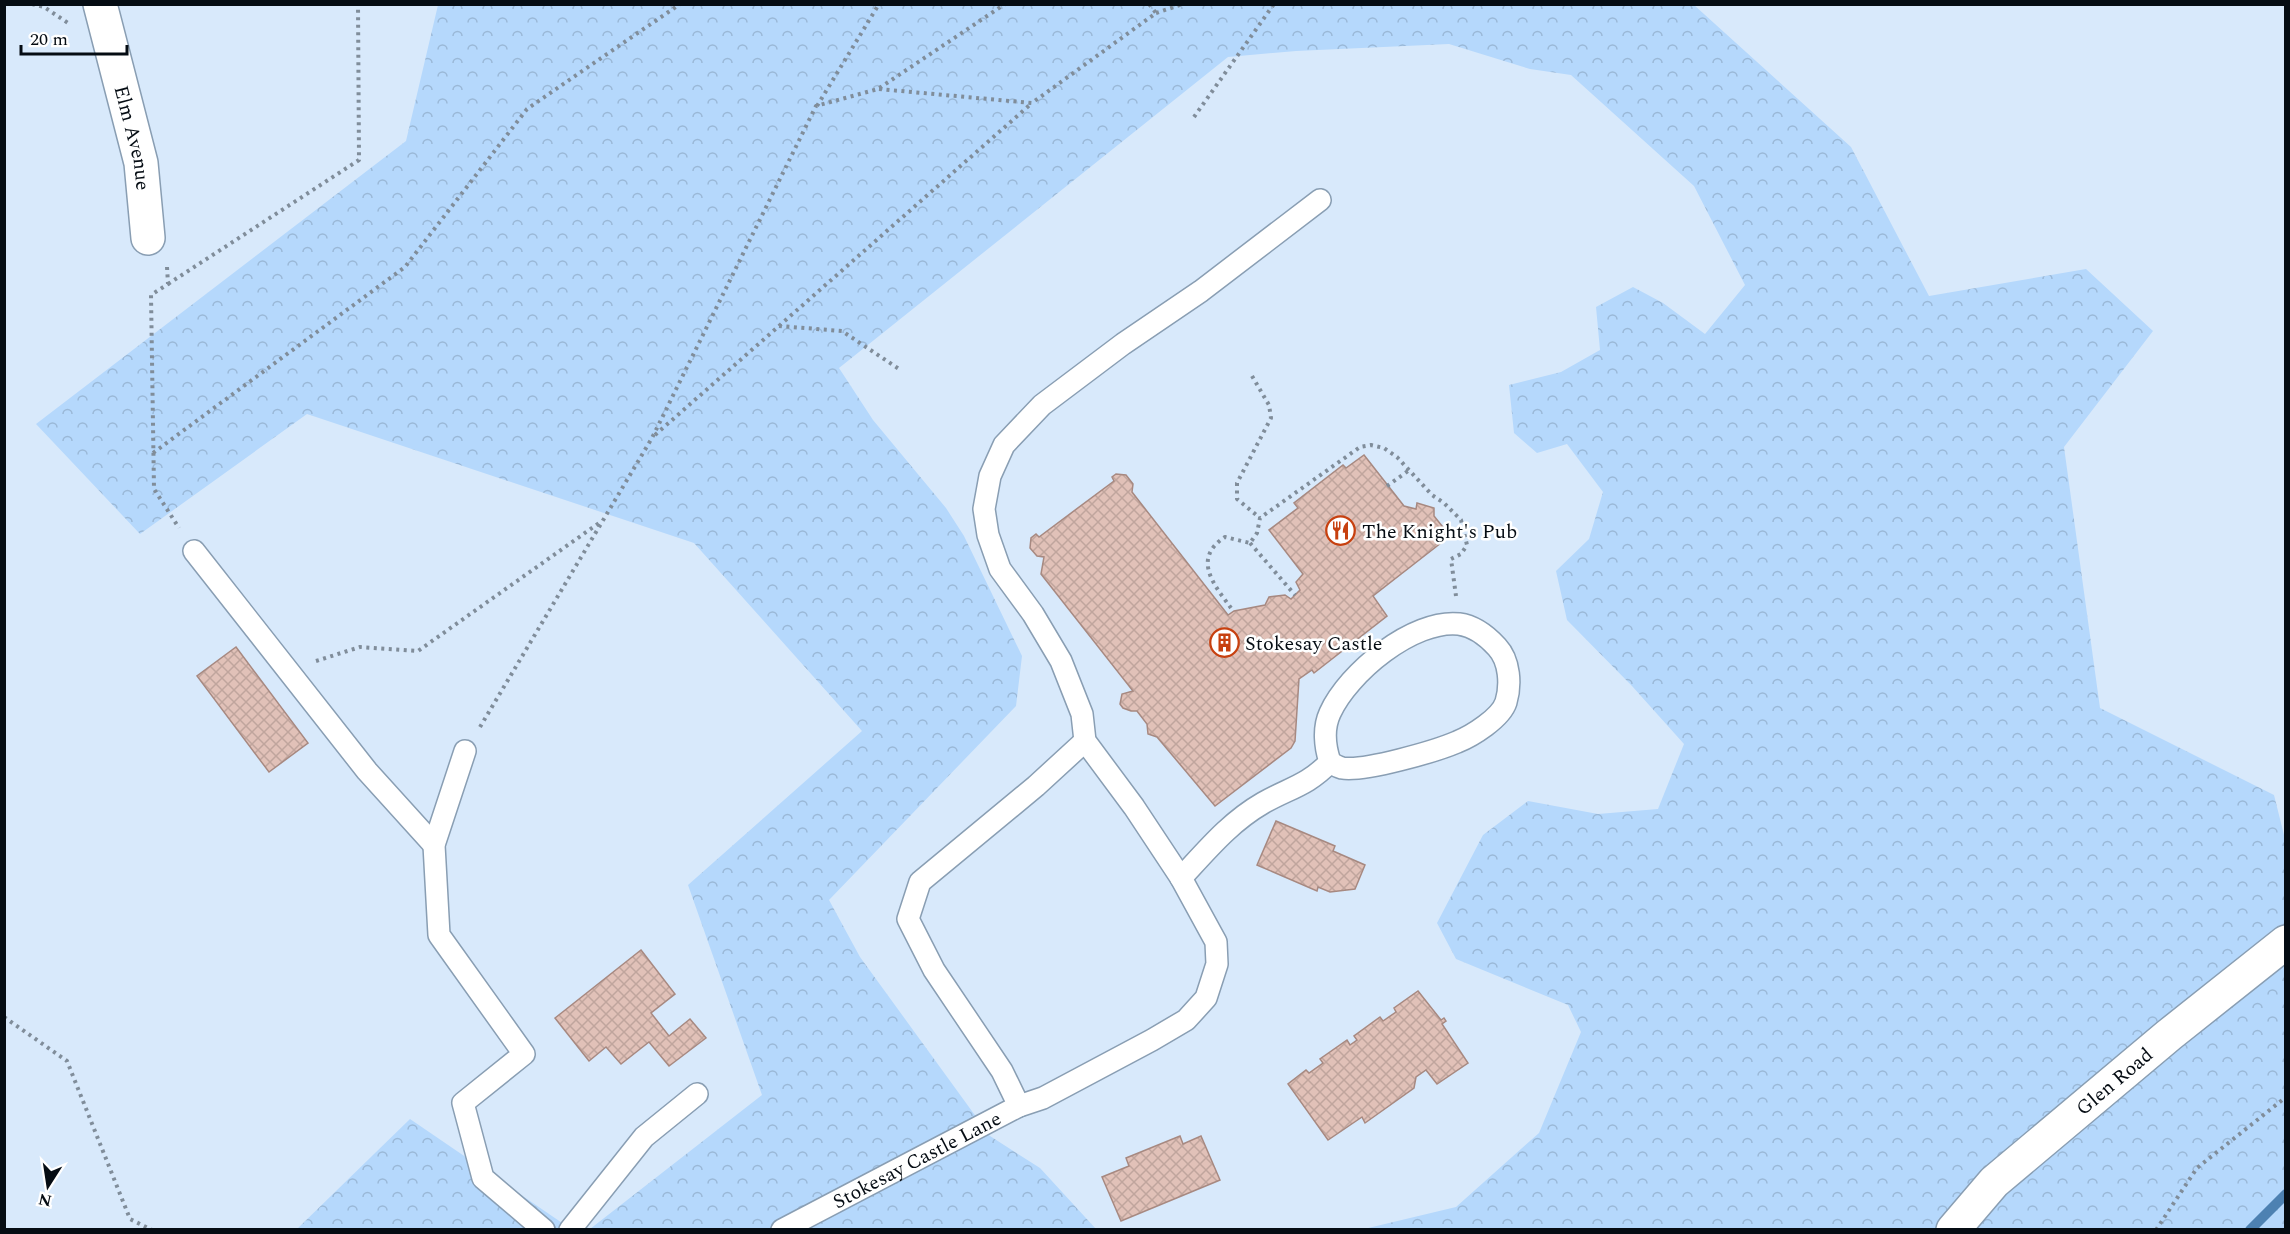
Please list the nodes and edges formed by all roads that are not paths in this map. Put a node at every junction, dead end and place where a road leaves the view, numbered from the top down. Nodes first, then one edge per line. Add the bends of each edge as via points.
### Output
1 (100, 4) edge
2 (1320, 200) dead end
3 (148, 238) road end
4 (194, 551) road end
5 (1085, 741) junction
6 (465, 751) road end
7 (1330, 762) junction
8 (434, 845) junction
9 (1181, 878) junction
10 (2286, 942) edge
11 (697, 1094) dead end
12 (1019, 1106) junction
13 (544, 1230) edge
14 (570, 1230) edge
15 (782, 1230) edge
16 (1953, 1230) edge

1 - 3 street, Elm Avenue via 141,163
2 - 5 lane via 1042,405 1004,445 990,476 984,509 1000,569 1061,662 1082,714
4 - 8 lane via 368,771
5 - 9 lane, Stokesay Castle Lane
5 - 12 lane via 920,882 908,920 934,970 1002,1071
6 - 8 lane
7 - 7 lane via 1342,768 1364,767 1456,742 1480,730 1505,706 1510,685 1503,654 1485,634 1460,624 1441,625 1408,636 1378,656 1348,685 1329,714 1324,746
7 - 9 lane via 1317,776 1263,803 1225,830
8 - 13 lane via 439,935 524,1054 463,1103 483,1178
9 - 12 lane, Stokesay Castle Lane via 1216,942 1217,964 1206,999 1186,1020 1152,1040 1043,1098
10 - 16 street, Glen Road via 1994,1182
11 - 14 lane via 644,1137
12 - 15 lane, Stokesay Castle Lane

